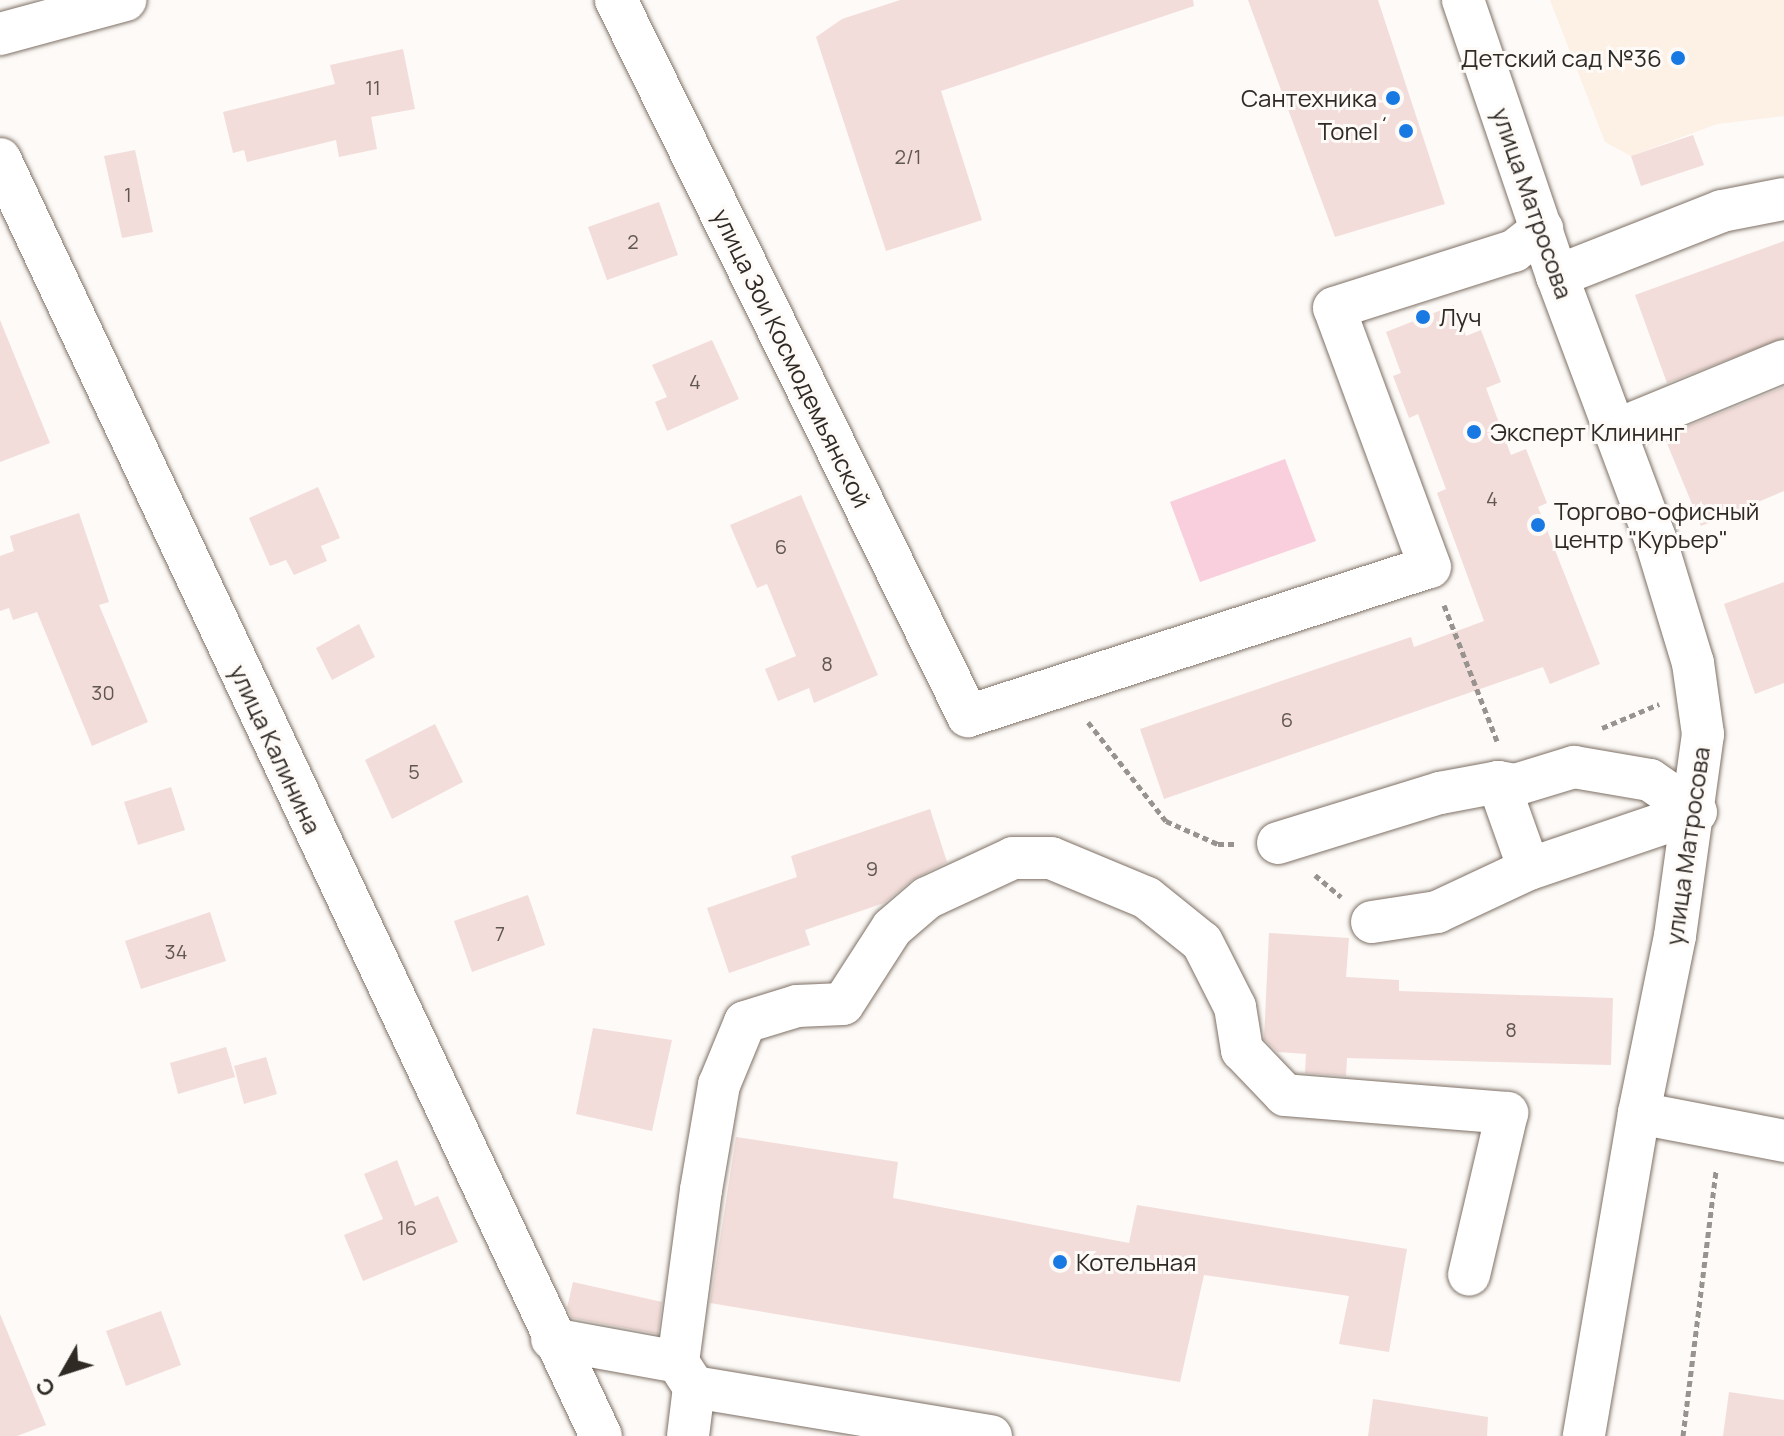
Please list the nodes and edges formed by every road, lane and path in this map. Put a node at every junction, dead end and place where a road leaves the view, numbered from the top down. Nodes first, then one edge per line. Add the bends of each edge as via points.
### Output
1 (125, 0) edge
2 (616, 0) edge
3 (1463, 0) edge
4 (0, 34) edge
5 (0, 159) edge
6 (1784, 199) edge
7 (1542, 229) junction
8 (1557, 276) junction
9 (1784, 361) edge
10 (1614, 431) junction
11 (1430, 567) junction
12 (1060, 687) junction
13 (1662, 703) dead end
14 (1592, 732) dead end
15 (1506, 783) junction
16 (1696, 812) junction
17 (1278, 843) junction
18 (1529, 869) junction
19 (1372, 922) joint
20 (1639, 1113) junction
21 (1721, 1132) junction
22 (1784, 1141) edge
23 (1469, 1275) dead end
24 (552, 1339) junction
25 (686, 1374) junction
26 (601, 1436) edge
27 (688, 1436) edge
28 (991, 1436) edge
29 (1584, 1436) edge
30 (1683, 1436) edge

1 - 4 street
2 - 12 street, улица Зои Космодемьянской via 968,716
3 - 7 street, улица Матросова
5 - 24 street, улица Калинина
6 - 8 street via 1722,211
7 - 8 street, улица Матросова
7 - 11 street via 1514,251 1334,308
8 - 10 street, улица Матросова
9 - 10 street
10 - 16 street, улица Матросова via 1655,538 1693,663 1703,734
11 - 12 street
11 - 15 path
12 - 17 path via 1166,821 1218,844
13 - 14 path
15 - 16 street via 1574,767 1650,780
15 - 17 street via 1440,793
15 - 18 street
16 - 18 street
16 - 20 street, улица Матросова
17 - 19 path
18 - 19 street via 1437,912
20 - 21 street
20 - 29 street, улица Матросова
21 - 22 street
21 - 30 path
23 - 25 street via 1507,1113 1285,1095 1242,1050 1235,1007 1202,942 1147,898 1051,858 1013,858 916,908 870,955 843,1004 797,1006 745,1022 719,1085
24 - 25 street
24 - 26 street, улица Калинина
25 - 27 street
25 - 28 street

